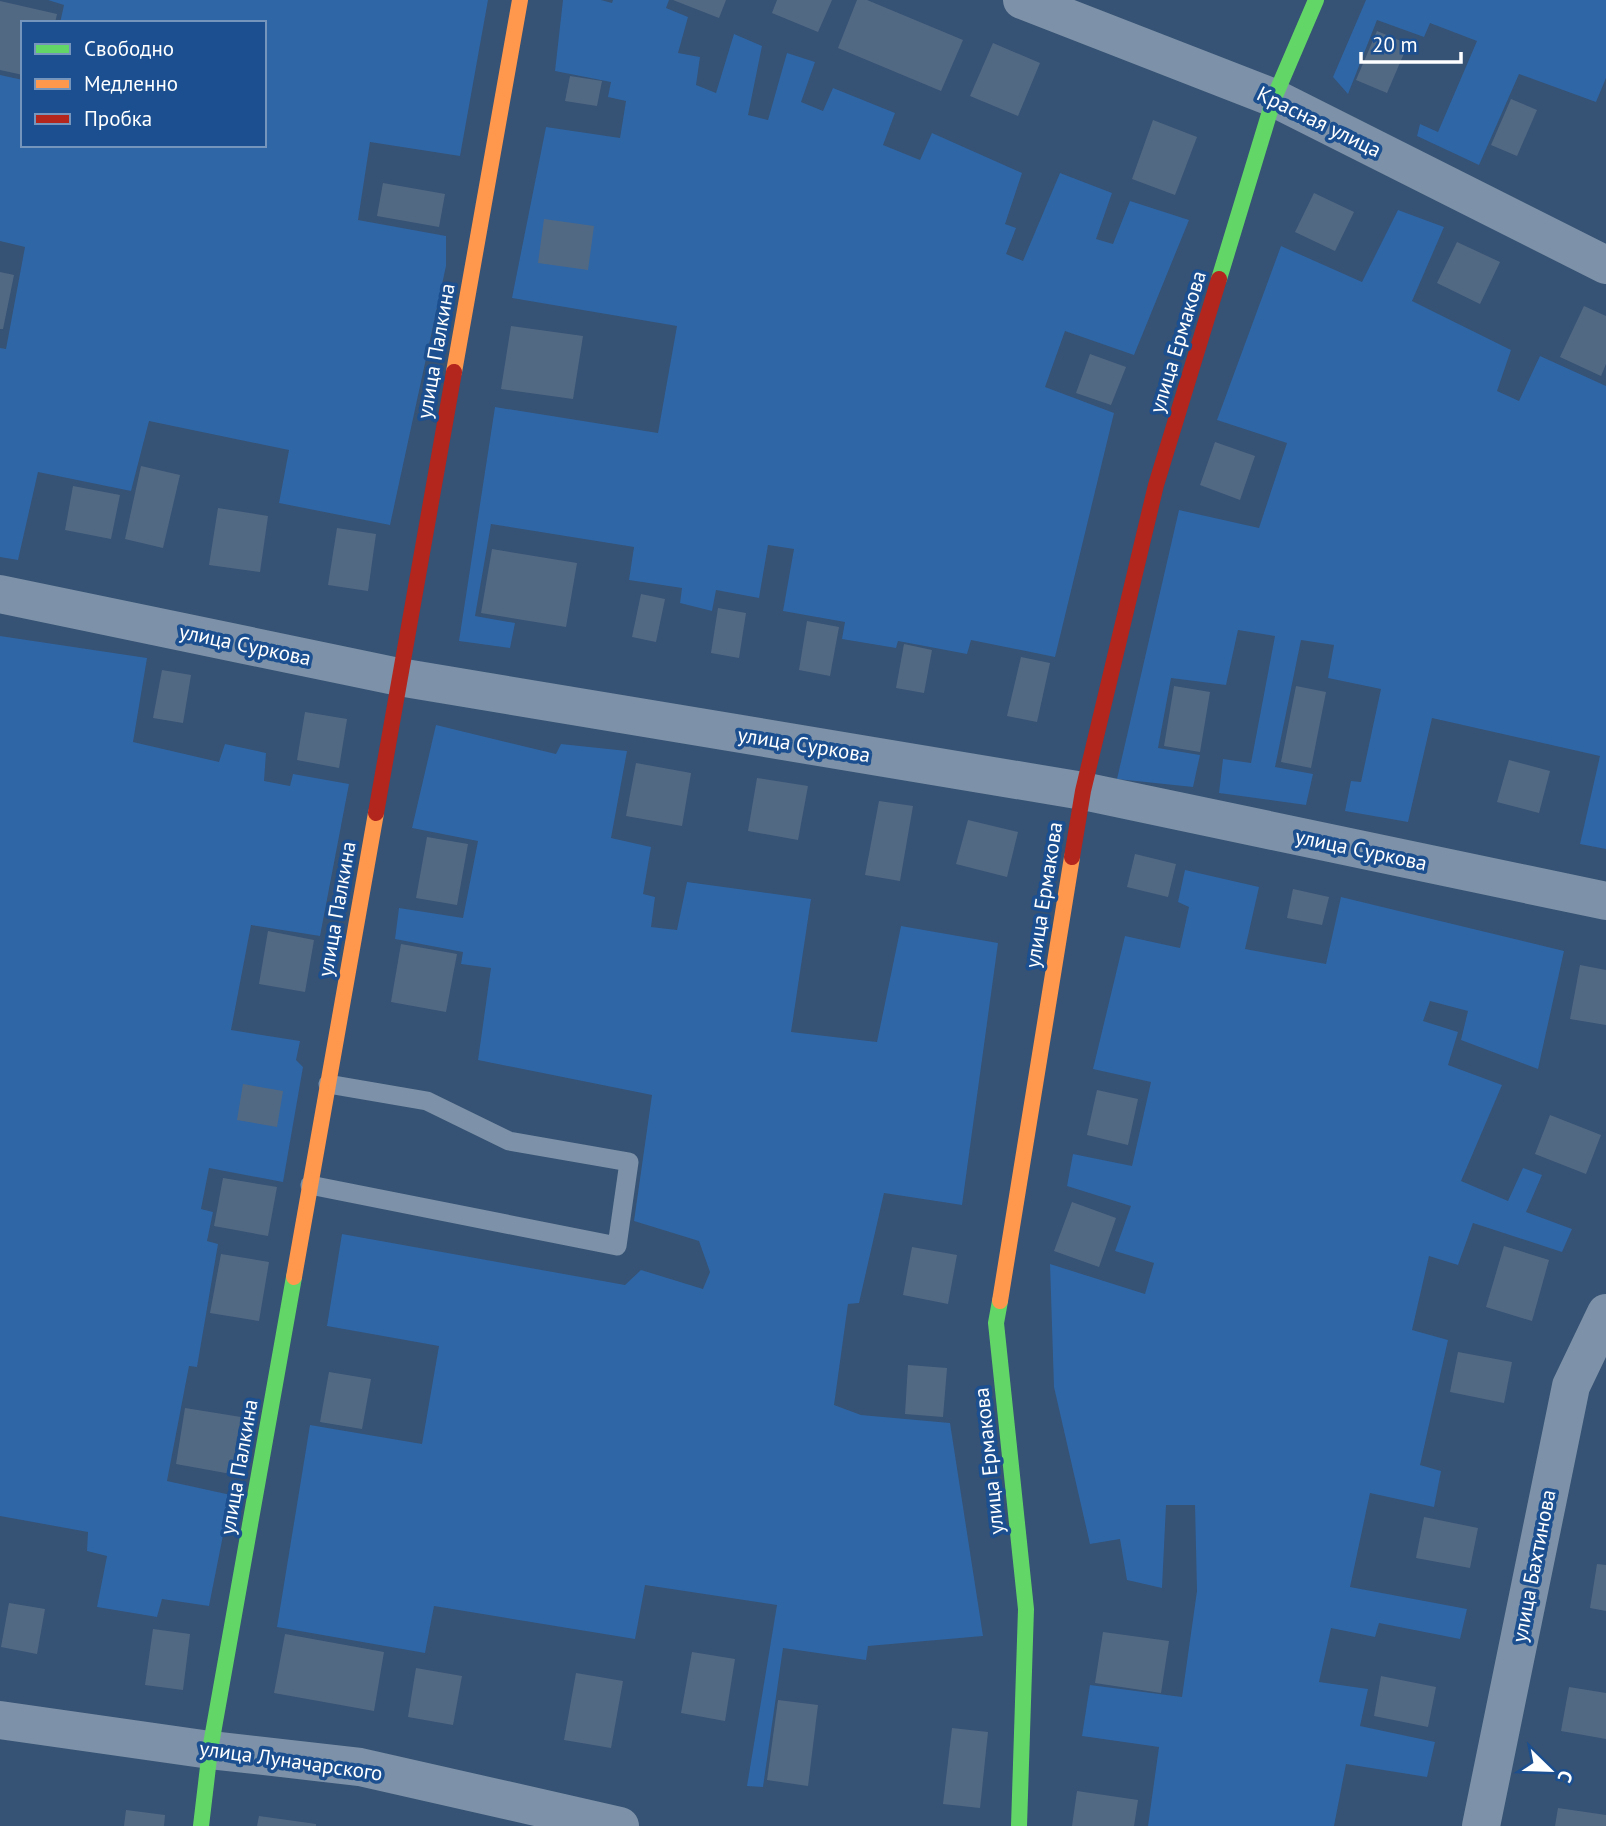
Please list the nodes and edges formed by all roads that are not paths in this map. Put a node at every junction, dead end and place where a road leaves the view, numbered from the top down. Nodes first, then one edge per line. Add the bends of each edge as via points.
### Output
1 (520, 0) edge
2 (1023, 0) edge
3 (1316, 0) edge
4 (1274, 99) junction
5 (1606, 265) edge
6 (0, 594) edge
7 (399, 677) junction
8 (1083, 791) junction
9 (1606, 901) edge
10 (328, 1084) junction
11 (310, 1185) junction
12 (1606, 1313) edge
13 (0, 1720) edge
14 (210, 1750) junction
15 (201, 1826) edge
16 (620, 1826) edge
17 (1019, 1826) edge
18 (1481, 1826) edge

1 - 7 street, улица Палкина
2 - 4 street, Красная улица
3 - 4 street, улица Ермакова
4 - 5 street, Красная улица
4 - 8 street, улица Ермакова via 1156,485
6 - 7 street, улица Суркова
7 - 8 street, улица Суркова
7 - 10 street, улица Палкина
8 - 9 street, улица Суркова
8 - 17 street, улица Ермакова via 996,1323 1026,1609
10 - 11 street, улица Палкина
10 - 11 lane via 427,1101 509,1142 629,1162 617,1246
11 - 14 street, улица Палкина
12 - 18 street, улица Бахтинова via 1571,1385
13 - 14 street, улица Луначарского
14 - 15 street, улица Палкина
14 - 16 street, улица Луначарского via 360,1766

